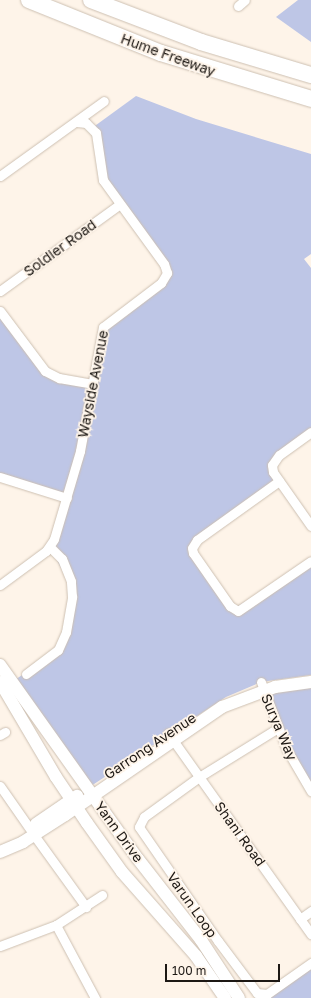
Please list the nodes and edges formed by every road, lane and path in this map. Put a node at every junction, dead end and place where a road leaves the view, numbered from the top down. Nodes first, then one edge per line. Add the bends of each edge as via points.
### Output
1 (29, 0) edge
2 (91, 0) edge
3 (311, 75) edge
4 (311, 99) edge
5 (104, 101) dead end
6 (77, 122) junction
7 (0, 176) edge
8 (120, 204) junction
9 (0, 291) edge
10 (0, 311) edge
11 (92, 384) junction
12 (311, 432) edge
13 (0, 477) edge
14 (279, 481) junction
15 (67, 498) junction
16 (311, 526) edge
17 (50, 547) junction
18 (311, 561) edge
19 (0, 584) edge
20 (0, 665) edge
21 (26, 674) dead end
22 (311, 675) edge
23 (0, 682) edge
24 (311, 682) edge
25 (262, 686) junction
26 (278, 728) junction
27 (170, 736) junction
28 (199, 777) junction
29 (0, 786) edge
30 (90, 791) junction
31 (311, 791) edge
32 (74, 803) junction
33 (32, 832) junction
34 (0, 844) edge
35 (0, 852) edge
36 (102, 895) dead end
37 (86, 907) junction
38 (311, 911) edge
39 (300, 919) junction
40 (56, 925) junction
41 (311, 934) edge
42 (0, 946) edge
43 (311, 963) edge
44 (95, 998) edge
45 (226, 998) edge
46 (239, 998) edge

1 - 4 highway, Hume Freeway via 161,54
2 - 3 highway, Hume Freeway via 201,42
5 - 6 street
6 - 7 street
6 - 8 street, Wayside Avenue via 86,123 96,133 102,176
8 - 9 street, Soldier Road
8 - 11 street, Wayside Avenue via 164,264 167,273 161,283 104,324
10 - 11 street via 45,372 59,378
11 - 15 street, Wayside Avenue via 80,451
12 - 14 street via 274,460 273,472
13 - 15 street
14 - 16 street
14 - 18 street via 197,540 192,548 193,553 230,606 238,611
15 - 17 street, Wayside Avenue
17 - 19 street
17 - 21 street via 62,559 72,581 66,632 58,650
20 - 30 street, Yann Drive
22 - 25 street, Garrong Avenue
23 - 32 street, Yann Drive
24 - 25 street, Garrong Avenue
25 - 26 street, Surya Way
25 - 27 street, Garrong Avenue
26 - 28 street
26 - 31 street, Surya Way via 290,756
27 - 28 street, Shani Road
27 - 30 street, Garrong Avenue
28 - 39 street, Shani Road
28 - 43 street, Varun Loop via 144,816 139,830 258,993 262,995 272,991
29 - 33 street
30 - 32 street, Garrong Avenue
30 - 46 street, Yann Drive via 201,940
32 - 33 street, Garrong Avenue
32 - 45 street, Yann Drive via 122,872 196,956
33 - 34 street, Garrong Avenue
33 - 35 street, Garrong Avenue via 23,842
33 - 37 street
36 - 37 street
37 - 40 street
38 - 39 street
39 - 41 street, Shani Road
40 - 42 street
40 - 44 street

